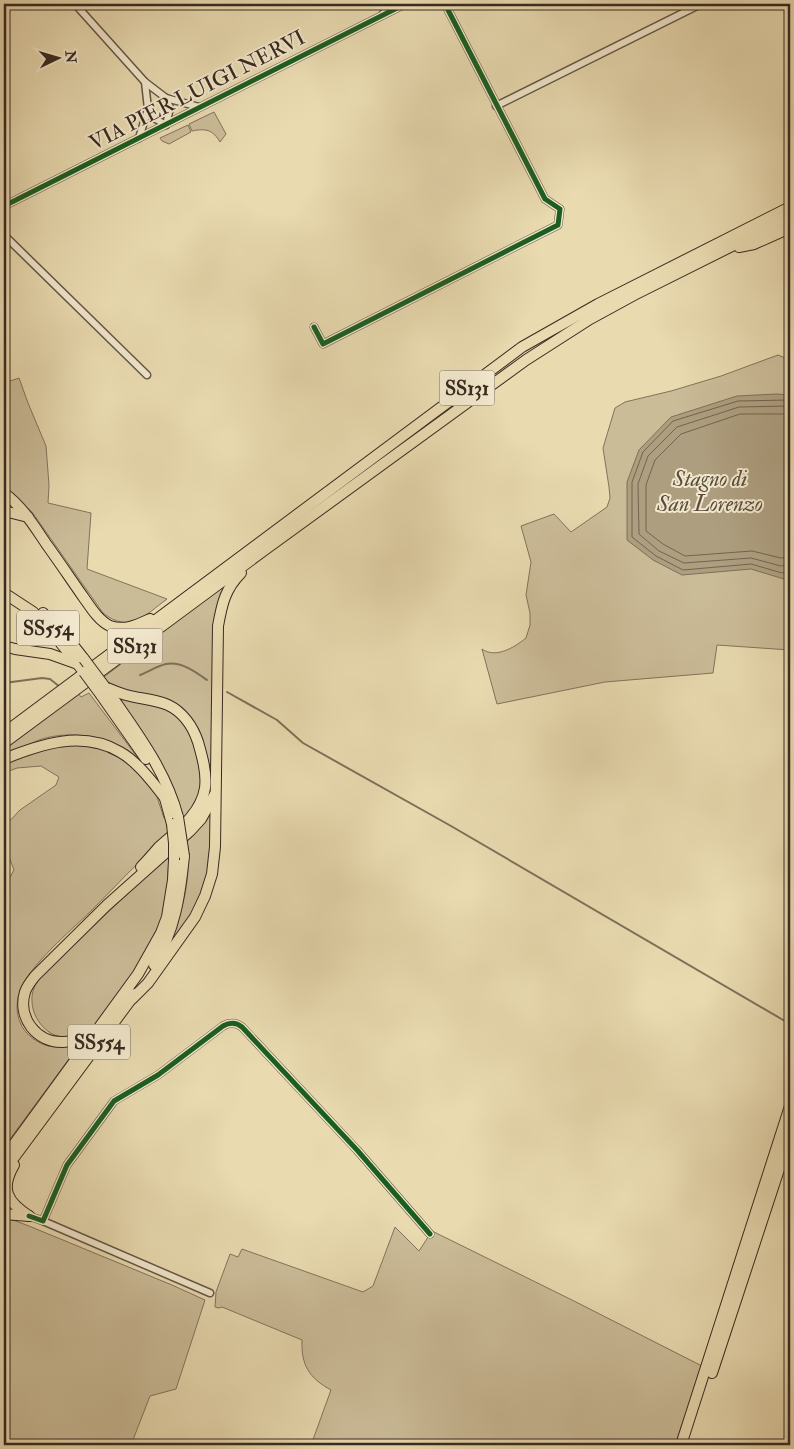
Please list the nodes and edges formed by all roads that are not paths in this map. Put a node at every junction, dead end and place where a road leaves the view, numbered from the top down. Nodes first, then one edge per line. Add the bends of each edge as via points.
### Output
1 (75, 4) edge
2 (391, 4) edge
3 (405, 4) edge
4 (445, 4) edge
5 (701, 4) edge
6 (382, 16) junction
7 (145, 82) junction
8 (166, 98) junction
9 (496, 106) junction
10 (199, 107) junction
11 (148, 109) junction
12 (166, 125) junction
13 (139, 138) junction
14 (790, 200) edge
15 (4, 206) edge
16 (790, 207) edge
17 (790, 217) edge
18 (790, 228) edge
19 (741, 231) junction
20 (4, 235) edge
21 (724, 250) junction
22 (314, 327) dead end
23 (148, 375) dead end
24 (4, 492) edge
25 (4, 511) edge
26 (29, 517) junction
27 (266, 549) junction
28 (4, 586) edge
29 (4, 594) edge
30 (170, 610) junction
31 (4, 646) edge
32 (82, 665) junction
33 (103, 691) junction
34 (4, 734) edge
35 (4, 743) edge
36 (4, 759) edge
37 (216, 791) junction
38 (166, 799) junction
39 (175, 820) junction
40 (179, 858) junction
41 (107, 905) junction
42 (132, 998) junction
43 (97, 1031) junction
44 (790, 1106) edge
45 (790, 1136) edge
46 (9, 1158) edge
47 (4, 1171) edge
48 (4, 1214) edge
49 (29, 1216) junction
50 (43, 1221) junction
51 (430, 1234) dead end
52 (210, 1293) dead end
53 (681, 1445) edge
54 (688, 1445) edge

1 - 7 street
2 - 6 street
3 - 6 street, VIA PIER LUIGI NERVI
4 - 9 street
5 - 9 street
6 - 10 street, VIA PIER LUIGI NERVI
7 - 8 street
7 - 11 street
8 - 10 street
8 - 12 street via 170,108
9 - 22 street via 545,199 560,209 558,225 323,344
10 - 12 street, VIA PIER LUIGI NERVI
11 - 12 street via 154,118
11 - 13 street
12 - 13 street, VIA PIER LUIGI NERVI
13 - 15 street, VIA PIER LUIGI NERVI
14 - 19 highway
16 - 19 highway, SS131
17 - 21 highway, SS131
18 - 21 highway via 754,244
19 - 30 highway, SS131 via 522,347
20 - 23 street
21 - 27 highway, SS131 via 590,319 526,360
24 - 26 highway
25 - 26 highway
26 - 30 highway via 98,617 109,625 133,627
27 - 35 highway, SS131
27 - 37 highway via 264,555 233,581 222,604 218,626
28 - 32 highway, SS554 via 39,610 66,636
29 - 32 highway, SS554 via 33,612
30 - 34 highway, SS131
31 - 32 highway via 50,654
32 - 33 highway, SS554, bridge
33 - 38 highway, SS554 via 154,770
33 - 39 highway, SS554 via 143,741 161,772 174,803
33 - 41 highway via 145,698 168,705 182,714 195,733 205,774 205,788 196,810
36 - 38 highway via 39,746 70,740 97,743 128,758
37 - 41 highway via 190,832
37 - 42 highway via 215,847 205,896 178,942 148,983
38 - 39 highway, SS554
39 - 40 highway, SS554, bridge
40 - 42 highway, SS554 via 181,886 174,921 158,958
40 - 43 highway, SS554 via 161,934 138,974
41 - 43 highway via 35,976 23,998 28,1024 47,1040 71,1041
42 - 46 highway, SS554
43 - 46 highway, SS554
44 - 53 highway
45 - 54 highway
46 - 47 highway, SS554
46 - 49 highway via 15,1163 8,1174 7,1192
48 - 49 highway
49 - 50 street
50 - 51 street via 67,1165 114,1101 158,1075 223,1026 237,1023 357,1150
50 - 52 street

